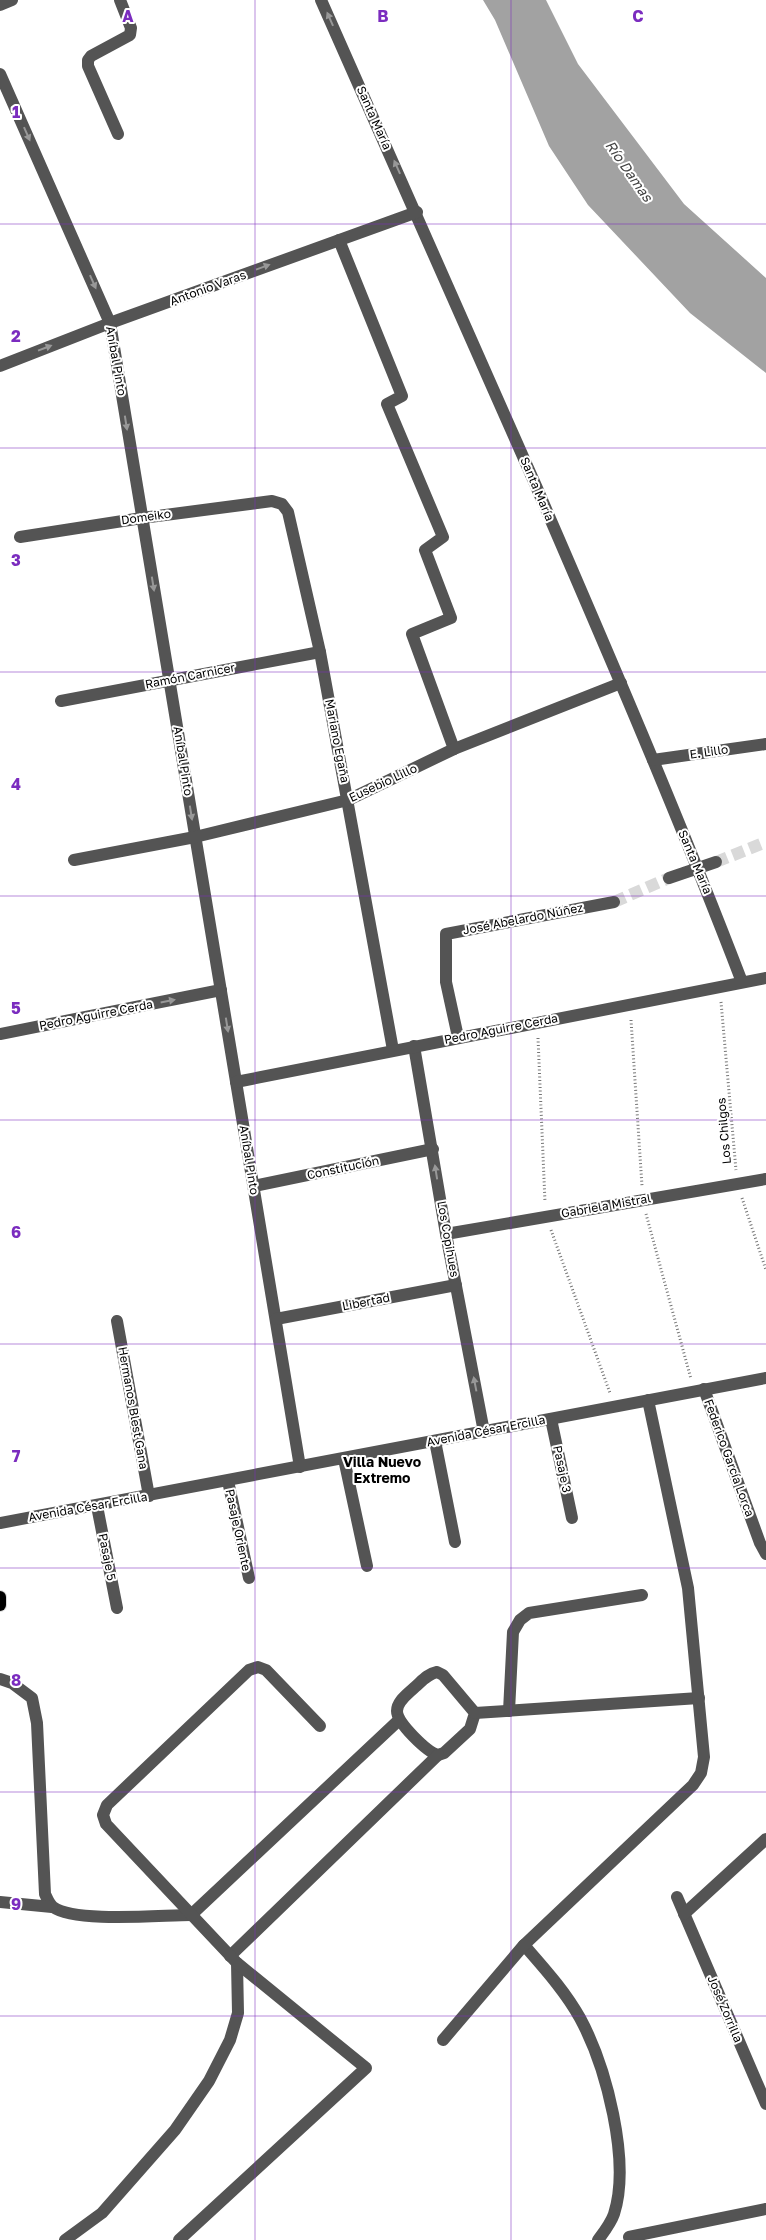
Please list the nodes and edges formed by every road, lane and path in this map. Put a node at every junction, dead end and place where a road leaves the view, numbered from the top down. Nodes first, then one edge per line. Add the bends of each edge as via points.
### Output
1 (12, 0) edge
2 (120, 0) edge
3 (321, 0) edge
4 (0, 5) edge
5 (0, 74) edge
6 (118, 134) dead end
7 (417, 212) junction
8 (339, 240) junction
9 (110, 323) junction
10 (0, 366) edge
11 (272, 501) joint
12 (142, 518) junction
13 (20, 537) dead end
14 (320, 652) junction
15 (169, 680) junction
16 (621, 683) junction
17 (61, 701) dead end
18 (766, 744) edge
19 (454, 749) junction
20 (653, 760) junction
21 (348, 800) junction
22 (195, 837) junction
23 (74, 860) dead end
24 (716, 862) tunnel mouth
25 (698, 869) junction
26 (669, 878) tunnel mouth
27 (614, 902) tunnel mouth
28 (766, 978) edge
29 (742, 982) junction
30 (719, 987) junction
31 (221, 990) junction
32 (0, 1034) edge
33 (458, 1037) junction
34 (414, 1046) junction
35 (393, 1050) junction
36 (236, 1082) junction
37 (433, 1149) junction
38 (766, 1179) edge
39 (738, 1184) junction
40 (254, 1186) junction
41 (446, 1234) junction
42 (766, 1270) edge
43 (456, 1285) junction
44 (276, 1319) junction
45 (117, 1321) dead end
46 (766, 1378) edge
47 (704, 1390) junction
48 (648, 1400) junction
49 (551, 1419) junction
50 (484, 1432) junction
51 (435, 1441) junction
52 (344, 1459) junction
53 (300, 1467) junction
54 (228, 1481) junction
55 (149, 1496) junction
56 (97, 1506) junction
57 (572, 1518) dead end
58 (0, 1523) edge
59 (455, 1542) dead end
60 (766, 1554) edge
61 (367, 1566) dead end
62 (249, 1578) dead end
63 (642, 1595) dead end
64 (0, 1600) edge
65 (0, 1605) edge
66 (117, 1608) dead end
67 (0, 1679) edge
68 (699, 1698) junction
69 (509, 1711) junction
70 (475, 1713) junction
71 (399, 1720) junction
72 (320, 1726) dead end
73 (438, 1756) junction
74 (766, 1839) edge
75 (677, 1897) dead end
76 (0, 1902) edge
77 (52, 1907) junction
78 (684, 1914) junction
79 (191, 1915) junction
80 (524, 1945) junction
81 (234, 1959) junction
82 (443, 2040) dead end
83 (766, 2104) edge
84 (766, 2209) edge
85 (629, 2237) dead end
86 (65, 2240) edge
87 (179, 2240) edge
88 (598, 2240) edge

1 - 4 street
2 - 6 street via 131,28 130,35 88,60
7 -> 3 street, Santa María
5 -> 9 street, Aníbal Pinto
7 - 8 street, Antonio Varas
7 - 16 street, Santa María
9 -> 8 street, Antonio Varas
8 - 19 street via 402,396 387,404 443,537 425,550 451,618 412,634
10 -> 9 street, Antonio Varas
9 -> 12 street, Aníbal Pinto
11 - 12 street, Domeiko
11 - 14 street, Mariano Egaña via 282,504 288,512
12 - 13 street, Domeiko
12 -> 15 street, Aníbal Pinto
14 - 15 street, Ramón Carnicer
14 - 21 street, Mariano Egaña
15 - 17 street, Ramón Carnicer
15 -> 22 street, Aníbal Pinto
16 - 19 street, Eusebio Lillo
16 - 20 street, Santa María
18 - 20 street, E. Lillo
19 - 21 street, Eusebio Lillo
20 - 25 street, Santa María
21 - 22 street, Eusebio Lillo
21 - 35 street, Mariano Egaña
22 - 23 street, Eusebio Lillo
22 - 31 street, Aníbal Pinto
24 - 25 street
25 - 26 street
25 - 29 street, Santa María
27 - 33 street, José Abelardo Núñez via 446,934 446,982
28 - 29 street, Pedro Aguirre Cerda
29 - 30 street, Pedro Aguirre Cerda
30 - 33 street, Pedro Aguirre Cerda
30 - 39 path, Los Chilgos
32 -> 31 street, Pedro Aguirre Cerda
31 -> 36 street, Aníbal Pinto
33 - 34 street, Pedro Aguirre Cerda
34 - 35 street, Pedro Aguirre Cerda
34 - 37 street, Los Copihues
35 - 36 street, Pedro Aguirre Cerda
36 - 40 street, Aníbal Pinto
37 - 40 street, Constitución
41 -> 37 street, Los Copihues
38 - 39 street, Gabriela Mistral
39 - 41 street, Gabriela Mistral
39 - 42 path, Los Chilgos
40 - 44 street, Aníbal Pinto
41 - 43 street, Los Copihues
43 - 44 street, Libertad
50 -> 43 street, Los Copihues
44 - 53 street, Aníbal Pinto
45 - 55 street, Hermanos Blest Gana
46 - 47 street, Avenida César Ercilla
47 - 48 street, Avenida César Ercilla
47 - 60 street, Federico García Lorca
48 - 49 street, Avenida César Ercilla
48 - 68 street via 688,1588
49 - 50 street, Avenida César Ercilla
49 - 57 street, Pasaje 3
50 - 51 street, Avenida César Ercilla
51 - 52 street, Avenida César Ercilla
51 - 59 street
52 - 53 street, Avenida César Ercilla
52 - 61 street
53 - 54 street, Avenida César Ercilla
54 - 55 street, Avenida César Ercilla
54 - 62 street, Pasaje Oriente
55 - 56 street, Avenida César Ercilla
56 - 58 street, Avenida César Ercilla
56 - 66 street, Pasaje 5
63 - 69 street via 530,1613 520,1620 513,1632
64 - 65 main road
67 - 77 street via 12,1683 32,1698 37,1723 45,1894
68 - 69 street
68 - 80 street via 704,1757 701,1773 693,1785
69 - 70 street
70 - 71 street via 437,1672 430,1674 399,1702
70 - 73 street via 470,1729
71 - 73 street via 430,1753
71 - 79 street
72 - 79 street via 266,1670 258,1667 249,1670 107,1806 103,1816 106,1824
73 - 81 street
74 - 78 street
75 - 78 street, José Zorrilla
76 - 77 street
77 - 79 street via 72,1914 100,1916
78 - 83 street, José Zorrilla
79 - 81 street
80 - 82 street
80 - 88 street via 580,2018 611,2102 619,2152 619,2186 614,2215
81 - 86 street via 238,2013 230,2040 209,2081 175,2130 102,2213
81 - 87 street via 366,2068
84 - 85 street

